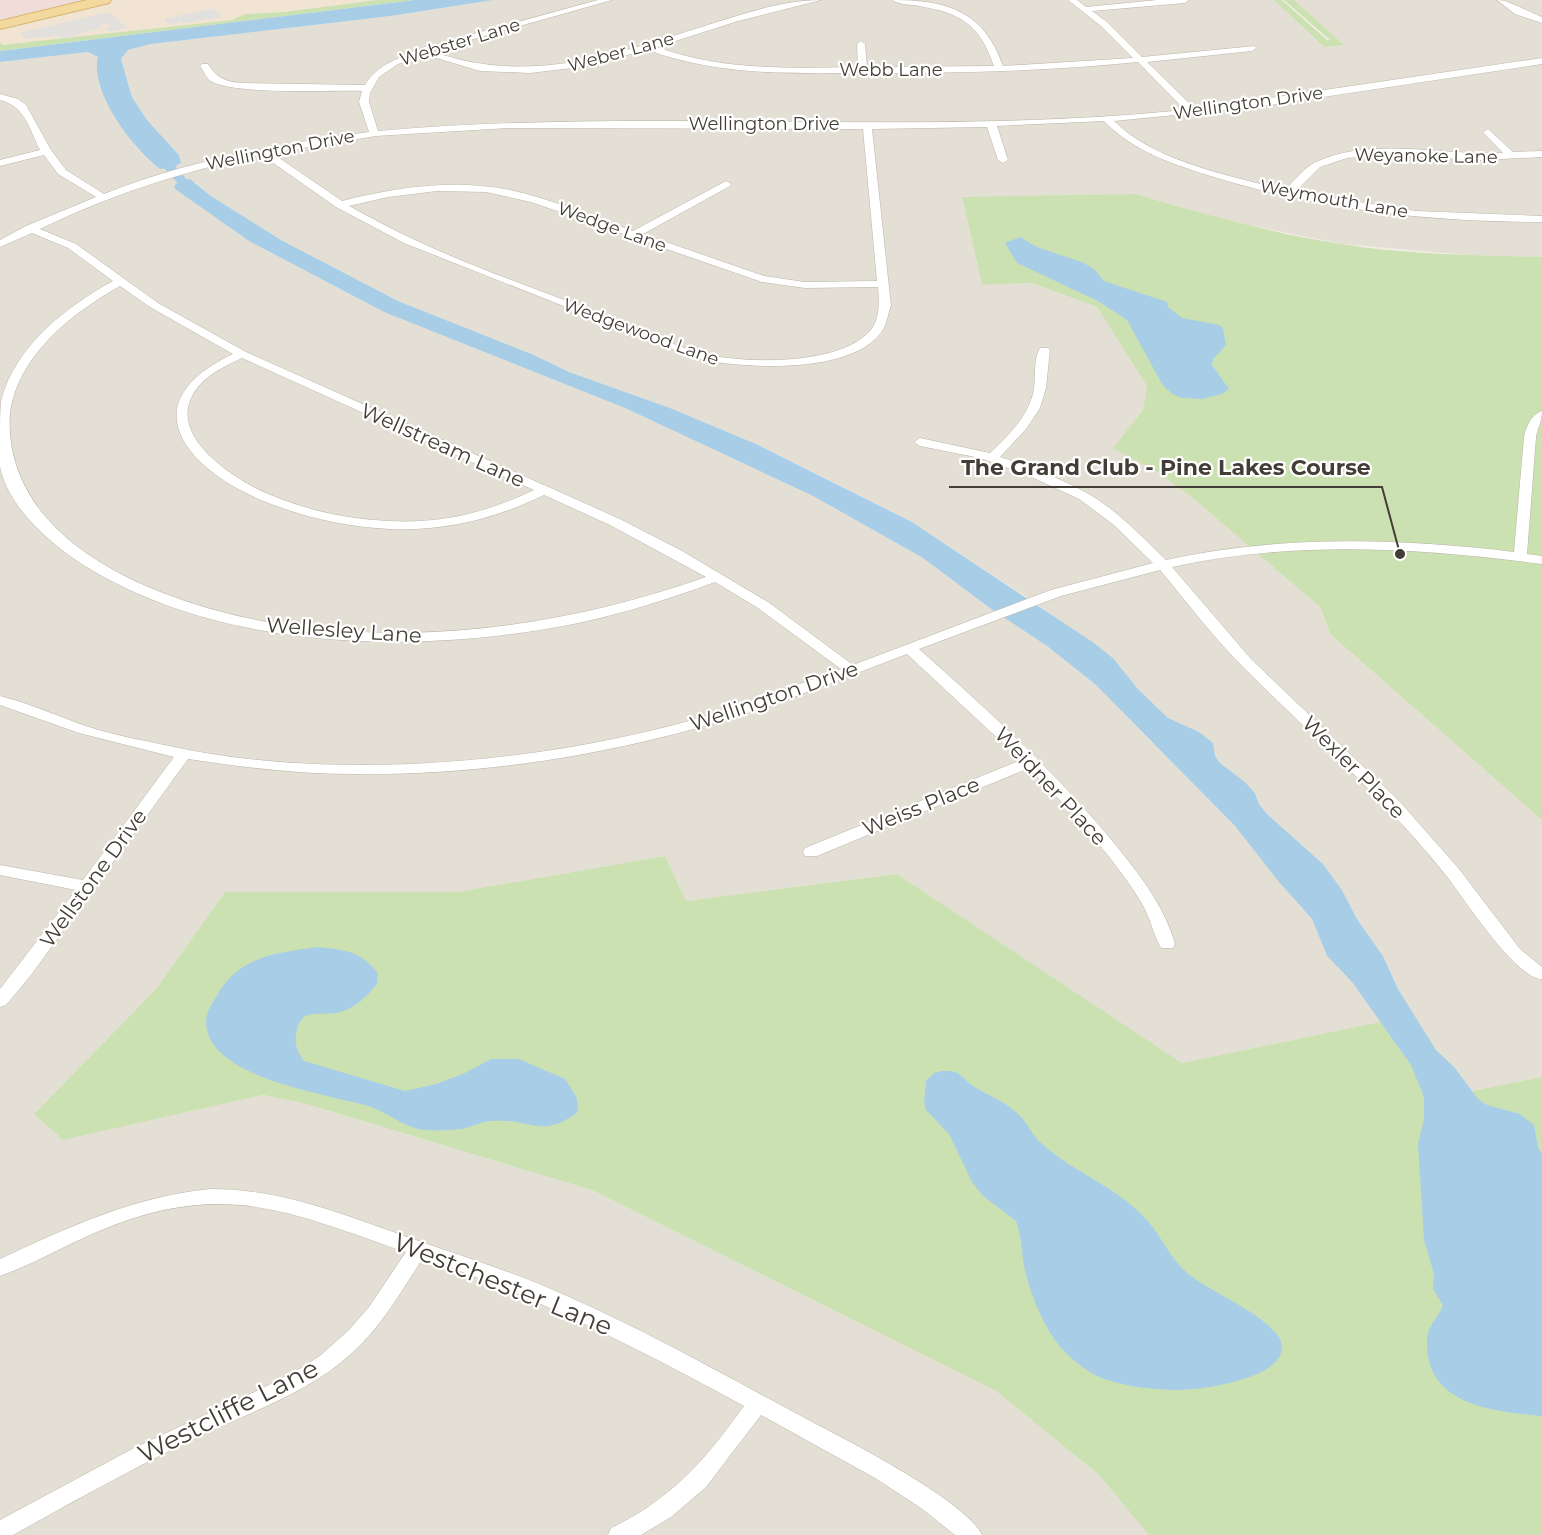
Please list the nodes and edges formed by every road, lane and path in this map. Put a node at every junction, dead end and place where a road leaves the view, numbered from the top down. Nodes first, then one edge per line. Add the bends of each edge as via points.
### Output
1 (104, 0) edge
2 (608, 0) edge
3 (817, 0) edge
4 (896, 0) edge
5 (1072, 0) edge
6 (1185, 0) edge
7 (1501, 0) edge
8 (1087, 9) junction
9 (1542, 20) edge
10 (0, 25) edge
11 (861, 44) dead end
12 (646, 46) junction
13 (1252, 48) dead end
14 (422, 51) junction
15 (1140, 60) junction
16 (1542, 62) edge
17 (205, 66) dead end
18 (999, 69) junction
19 (863, 70) junction
20 (367, 88) junction
21 (0, 97) edge
22 (1192, 111) junction
23 (1106, 118) junction
24 (991, 123) junction
25 (867, 124) junction
26 (1488, 132) dead end
27 (374, 133) junction
28 (46, 151) junction
29 (263, 151) junction
30 (1542, 154) edge
31 (1511, 156) junction
32 (1003, 160) dead end
33 (0, 163) edge
34 (726, 184) dead end
35 (1287, 194) junction
36 (102, 197) junction
37 (340, 205) junction
38 (1542, 219) edge
39 (30, 228) junction
40 (633, 235) junction
41 (0, 244) edge
42 (119, 282) junction
43 (883, 284) junction
44 (1044, 350) dead end
45 (242, 354) junction
46 (1542, 415) edge
47 (920, 442) dead end
48 (992, 458) junction
49 (1527, 458) junction
50 (1542, 460) edge
51 (544, 490) junction
52 (1520, 557) junction
53 (1542, 560) edge
54 (1162, 564) junction
55 (718, 577) junction
56 (909, 648) junction
57 (851, 670) junction
58 (0, 700) edge
59 (184, 753) junction
60 (1031, 761) junction
61 (811, 852) dead end
62 (0, 870) edge
63 (86, 886) junction
64 (1167, 944) dead end
65 (1540, 974) dead end
66 (0, 1001) edge
67 (419, 1248) junction
68 (0, 1268) edge
69 (758, 1403) junction
70 (0, 1531) edge
71 (619, 1535) edge
72 (971, 1535) edge

1 - 10 main road
2 - 14 street, Webster Lane
3 - 12 street, Weber Lane
4 - 18 street via 936,8 971,22 985,36
5 - 8 street
6 - 8 street
7 - 9 street via 1518,12
8 - 15 street
11 - 19 street
12 - 14 street, Weber Lane via 579,65 528,70 476,67
12 - 19 street, Webb Lane via 683,60 725,68
13 - 15 street, Webb Lane
14 - 20 street, Webster Lane via 387,66
15 - 18 street, Webb Lane
15 - 22 street
16 - 22 street, Wellington Drive
17 - 20 street via 212,78 233,85
18 - 19 street, Webb Lane
20 - 27 street via 364,102
21 - 28 street via 23,107
22 - 23 street, Wellington Drive
23 - 24 street, Wellington Drive
23 - 35 street, Weymouth Lane via 1122,136 1154,152
24 - 25 street, Wellington Drive
24 - 32 street
25 - 27 street, Wellington Drive via 508,125
25 - 43 street, Wedgewood Lane
26 - 31 street
27 - 29 street, Wellington Drive
28 - 33 street
28 - 36 street via 65,175
29 - 36 street, Wellington Drive via 202,165
29 - 37 street, Wedgewood Lane
30 - 31 street, Weyanoke Lane
31 - 35 street, Weyanoke Lane via 1385,152 1347,155 1317,165
34 - 40 street
35 - 38 street, Weymouth Lane via 1428,215
36 - 39 street, Wellington Drive
37 - 40 street, Wedge Lane via 407,190 477,189 528,198
37 - 43 street, Wedgewood Lane via 441,256 684,351 726,363 795,364 852,348 872,334 883,320
39 - 41 street, Wellington Drive
39 - 42 street, Wellstream Lane via 72,246
40 - 43 street, Wedge Lane via 769,281 805,285
42 - 45 street, Wellstream Lane
42 - 55 street, Wellesley Lane via 67,315 24,364 7,401 1,436 7,472 31,514 61,544 117,580 172,603 230,619 311,632 397,637 457,635 552,624 613,611
44 - 48 street via 1034,407 1019,430
45 - 51 street, Wellstream Lane
45 - 51 street via 200,379 186,395 181,416 192,443 207,461 251,491 317,514 417,525 480,517
46 - 49 street via 1532,428
47 - 48 street
48 - 54 street, Wexler Place via 1046,478 1091,501
49 - 50 street
49 - 52 street
51 - 55 street, Wellstream Lane via 646,537
52 - 53 street, Wellington Drive
52 - 54 street, Wellington Drive via 1429,548 1314,546 1235,551
54 - 56 street, Wellington Drive via 1056,593
54 - 65 street, Wexler Place via 1246,662 1395,806 1454,873 1514,953
55 - 57 street, Wellstream Lane
56 - 57 street, Wellington Drive
56 - 60 street, Weidner Place
57 - 59 street, Wellington Drive via 743,710 669,731 585,750 509,761 332,768
58 - 59 street, Wellington Drive via 70,726
59 - 63 street, Wellstone Drive
60 - 61 street, Weiss Place
60 - 64 street, Weidner Place via 1106,843 1134,880 1163,927
62 - 63 street
63 - 66 street, Wellstone Drive
67 - 68 street, Westchester Lane via 291,1205 213,1196 175,1199 133,1210
67 - 69 street, Westchester Lane via 571,1308
67 - 70 street, Westcliffe Lane via 371,1318 345,1347 318,1367 125,1462
69 - 71 street via 695,1485 662,1512
69 - 72 street, Westchester Lane via 923,1498

